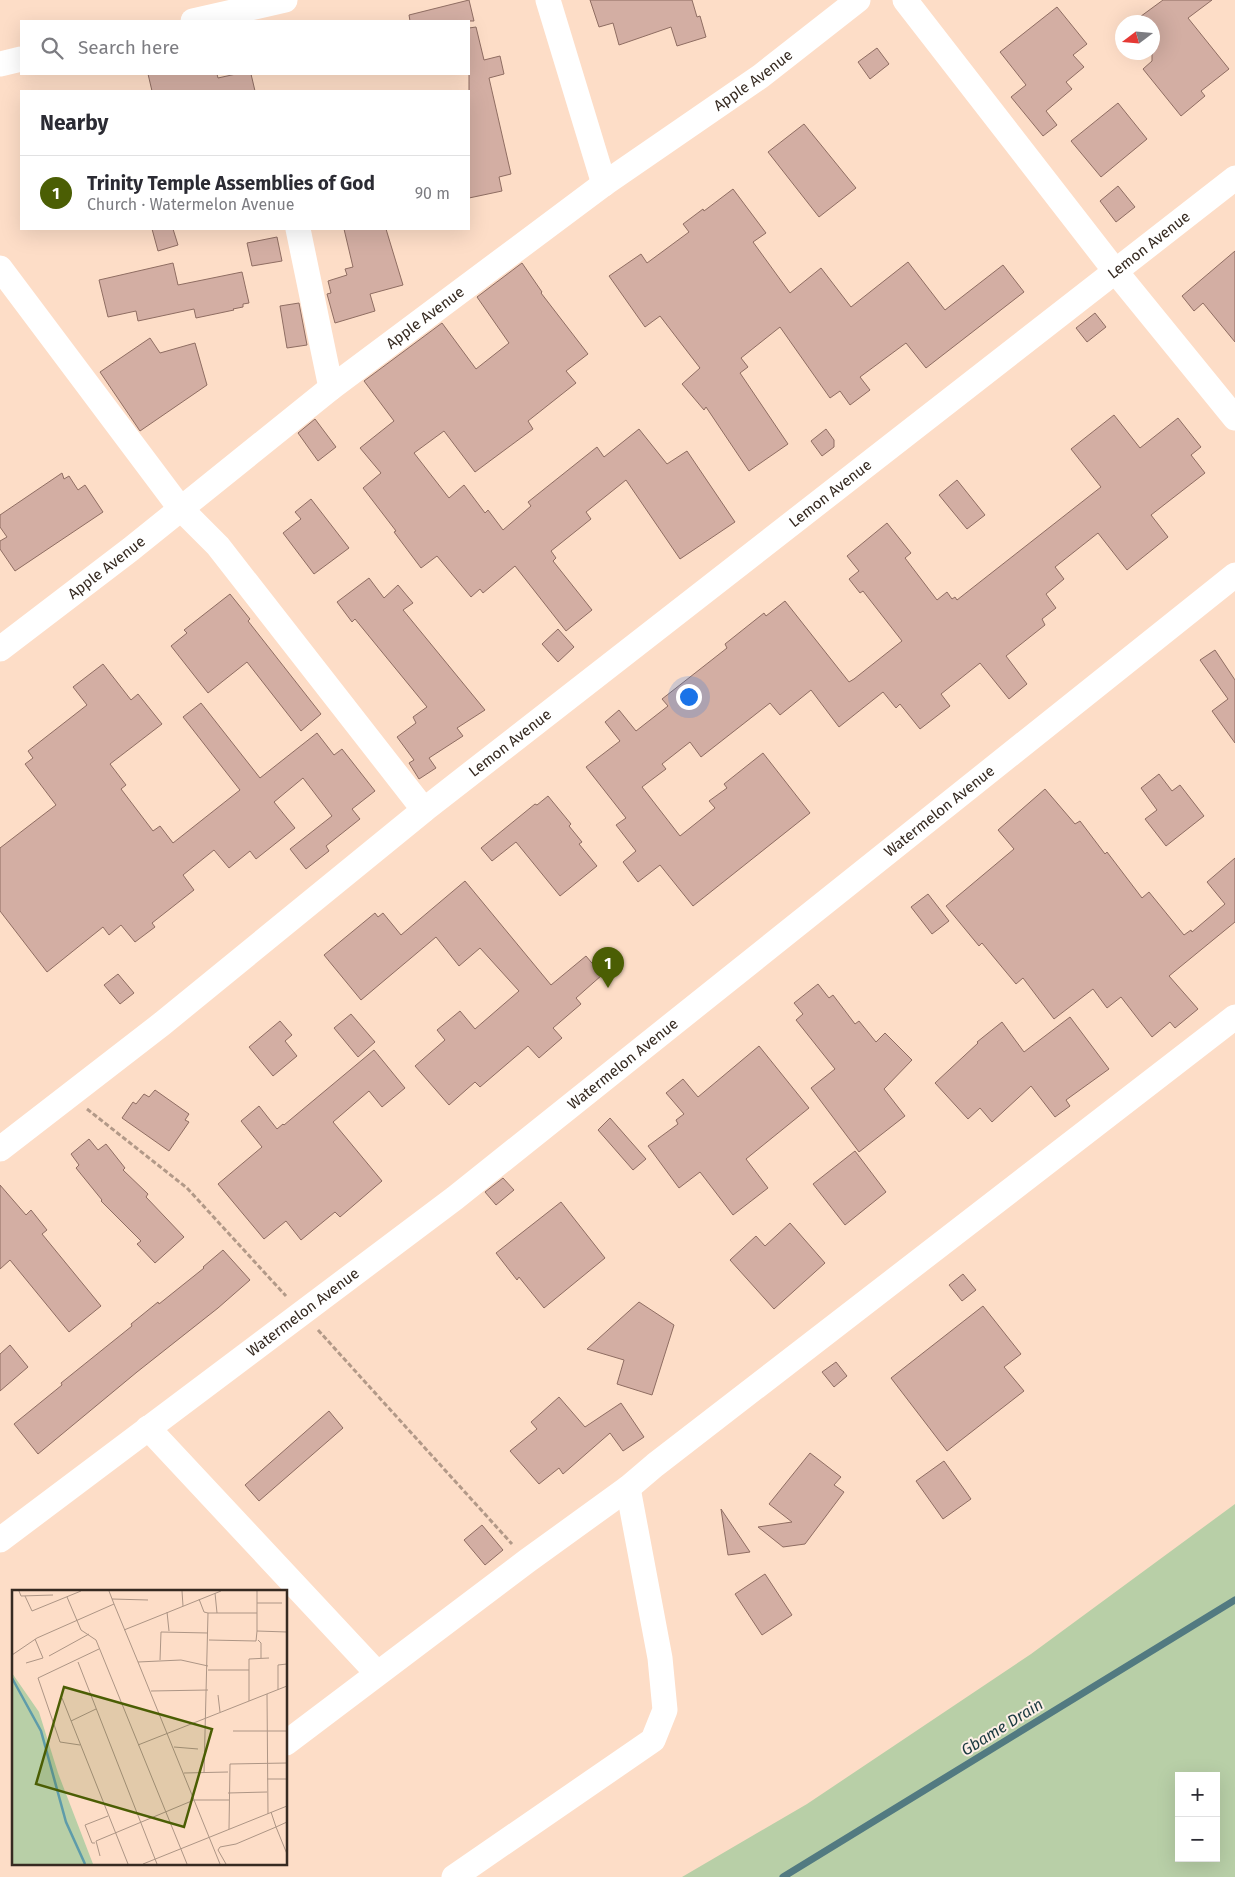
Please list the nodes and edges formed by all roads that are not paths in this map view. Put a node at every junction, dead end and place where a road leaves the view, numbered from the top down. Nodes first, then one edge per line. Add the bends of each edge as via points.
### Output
1 (285, 0) edge
2 (548, 0) edge
3 (858, 0) edge
4 (905, 0) edge
5 (197, 20) edge
6 (20, 59) edge
7 (0, 64) edge
8 (1235, 178) edge
9 (604, 184) junction
10 (298, 230) edge
11 (0, 268) edge
12 (1116, 272) junction
13 (331, 388) junction
14 (1235, 418) edge
15 (180, 508) junction
16 (1235, 575) edge
17 (0, 649) edge
18 (424, 810) junction
19 (1235, 1018) edge
20 (0, 1150) edge
21 (148, 1428) junction
22 (628, 1488) junction
23 (0, 1540) edge
24 (377, 1673) junction
25 (288, 1742) edge
26 (454, 1877) edge

1 - 5 street
2 - 9 street
3 - 9 street, Apple Avenue via 761,76
4 - 12 street
6 - 7 street
8 - 12 street, Lemon Avenue
9 - 13 street, Apple Avenue
10 - 13 street
11 - 15 street
12 - 14 street
12 - 18 street, Lemon Avenue
13 - 15 street, Apple Avenue
15 - 17 street, Apple Avenue
15 - 18 street via 218,546
16 - 21 street, Watermelon Avenue via 455,1198
18 - 20 street, Lemon Avenue via 163,1023
19 - 22 street
21 - 23 street, Watermelon Avenue
21 - 24 street
22 - 24 street
22 - 26 street via 660,1658 665,1710 652,1740
24 - 25 street

